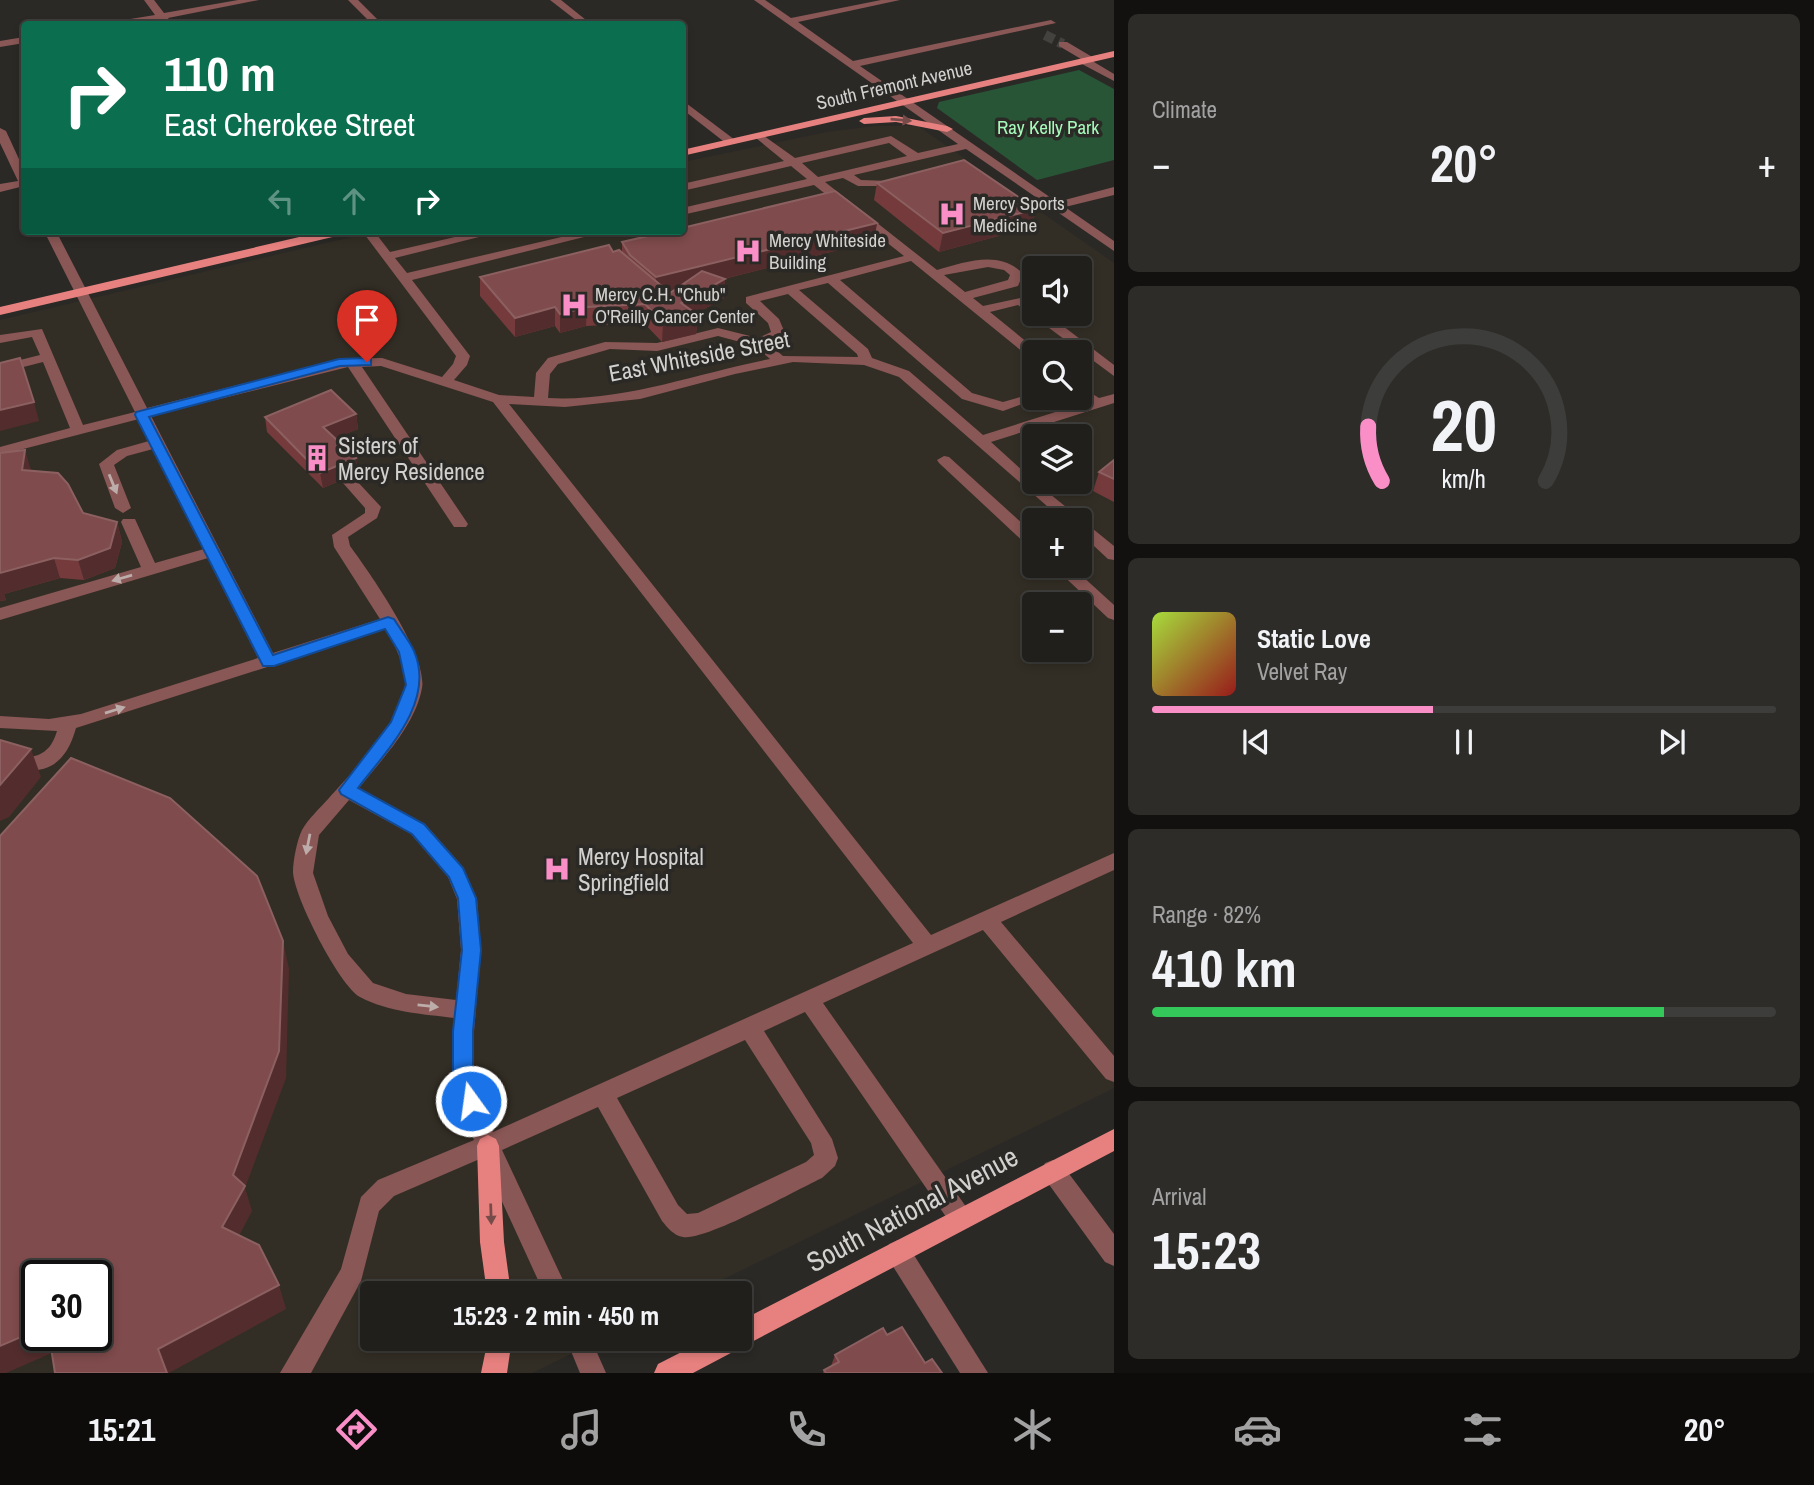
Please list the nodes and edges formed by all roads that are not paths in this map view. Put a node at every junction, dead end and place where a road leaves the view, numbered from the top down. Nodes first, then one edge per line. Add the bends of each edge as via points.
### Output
1 (149, 0) edge
2 (254, 0) edge
3 (353, 0) edge
4 (555, 0) edge
5 (759, 0) edge
6 (895, 0) edge
7 (164, 21) edge
8 (374, 21) edge
9 (582, 21) edge
10 (790, 21) junction
11 (1051, 23) tunnel mouth
12 (1031, 27) junction
13 (1045, 34) tunnel mouth
14 (21, 40) edge
15 (0, 44) edge
16 (1063, 44) tunnel mouth
17 (1114, 54) edge
18 (1087, 60) junction
19 (854, 64) junction
20 (1114, 78) edge
21 (909, 102) junction
22 (686, 106) edge
23 (947, 129) junction
24 (0, 131) edge
25 (760, 136) junction
26 (731, 142) junction
27 (968, 145) junction
28 (686, 152) edge
29 (916, 157) junction
30 (899, 161) junction
31 (794, 162) junction
32 (911, 170) dead end
33 (845, 174) junction
34 (21, 176) edge
35 (818, 180) junction
36 (21, 183) edge
37 (885, 183) edge
38 (686, 187) edge
39 (0, 188) edge
40 (1114, 191) edge
41 (719, 204) junction
42 (1056, 206) junction
43 (686, 211) edge
44 (727, 215) edge
45 (52, 235) edge
46 (317, 235) edge
47 (371, 235) edge
48 (479, 235) edge
49 (577, 235) edge
50 (1114, 247) edge
51 (531, 248) junction
52 (387, 256) junction
53 (913, 257) junction
54 (476, 261) junction
55 (545, 262) edge
56 (935, 274) junction
57 (490, 276) edge
58 (404, 278) junction
59 (831, 279) junction
60 (790, 289) junction
61 (81, 292) junction
62 (963, 297) junction
63 (1022, 302) edge
64 (0, 311) edge
65 (981, 311) junction
66 (1054, 326) edge
67 (0, 339) edge
68 (760, 343) junction
69 (1022, 344) edge
70 (48, 357) junction
71 (780, 360) junction
72 (866, 361) junction
73 (352, 362) junction
74 (932, 366) junction
75 (0, 369) edge
76 (1114, 372) edge
77 (904, 373) junction
78 (446, 381) junction
79 (498, 398) junction
80 (1114, 398) edge
81 (1092, 400) edge
82 (541, 401) junction
83 (1022, 401) edge
84 (1097, 404) junction
85 (141, 415) junction
86 (78, 431) junction
87 (982, 440) junction
88 (156, 444) junction
89 (0, 451) edge
90 (944, 460) dead end
91 (351, 483) dead end
92 (1059, 508) edge
93 (460, 524) dead end
94 (1022, 531) edge
95 (1092, 536) edge
96 (1097, 540) junction
97 (1092, 542) edge
98 (211, 552) junction
99 (1114, 555) edge
100 (150, 570) junction
101 (1074, 578) edge
102 (0, 614) edge
103 (1114, 614) edge
104 (388, 622) junction
105 (269, 662) junction
106 (0, 722) edge
107 (68, 723) junction
108 (0, 760) edge
109 (347, 790) junction
110 (1114, 861) edge
111 (986, 919) junction
112 (927, 946) junction
113 (809, 1000) junction
114 (464, 1010) junction
115 (748, 1027) junction
116 (1114, 1072) edge
117 (603, 1094) junction
118 (1114, 1139) edge
119 (488, 1146) junction
120 (1053, 1171) junction
121 (961, 1219) junction
122 (898, 1252) junction
123 (1114, 1254) edge
124 (497, 1281) edge
125 (551, 1281) edge
126 (752, 1329) edge
127 (498, 1351) edge
128 (583, 1351) edge
129 (709, 1351) edge
130 (293, 1373) edge
131 (494, 1373) edge
132 (593, 1373) edge
133 (667, 1373) edge
134 (975, 1373) edge

1 - 7 street
2 - 7 street
3 - 8 street
4 - 9 street
5 - 10 street
6 - 10 street
10 - 19 street
11 - 12 street
12 - 13 street
12 - 19 street
14 - 15 street
16 - 18 street
17 - 18 main road, South Fremont Avenue
18 - 20 street
18 - 21 main road, South Fremont Avenue
19 - 21 street
21 - 23 street
21 - 25 main road, South Fremont Avenue
22 - 26 street
25 -> 23 main road via 884,119
23 - 27 street
24 - 34 street
25 - 26 main road, South Fremont Avenue
25 - 31 street
26 - 28 main road, South Fremont Avenue
27 - 29 street
27 - 42 street
29 - 30 street
29 - 31 street via 891,139
30 - 32 street
30 - 33 street
31 - 35 street
31 - 38 street
33 - 35 street
33 - 37 street via 858,183
35 - 41 street
35 - 53 street
36 - 39 street
40 - 42 street
41 - 43 street
41 - 44 street
42 - 50 street
45 - 61 street
46 - 61 main road
47 - 52 street
48 - 52 street
49 - 51 street
51 - 54 street
51 - 55 street
52 - 58 street
53 - 56 street
53 - 59 street
54 - 57 street
54 - 58 street
56 - 62 street
56 - 62 street via 993,262 1017,274 1013,282
58 - 78 street via 463,356
59 - 60 street
59 - 74 street
60 - 68 street via 751,300 774,322 778,333
60 - 72 street via 863,352
61 - 64 main road
61 - 85 street
62 - 65 street
63 - 65 street
65 - 69 street
66 - 76 street
67 - 70 street via 37,332
68 - 71 street
68 - 82 street via 718,332 657,347 610,345 553,361 542,373
70 - 75 street
70 - 86 street
71 - 72 street, East Whiteside Street
71 - 82 street, East Whiteside Street via 640,395
72 - 77 street, East Whiteside Street
73 - 78 street, East Whiteside Street via 382,362
73 - 85 street, East Whiteside Street
73 - 93 street
74 - 77 street
74 - 83 street via 978,401 1003,407
77 - 87 street, East Whiteside Street
78 - 79 street, East Whiteside Street
79 - 82 street, East Whiteside Street
79 - 112 street
80 - 84 street
81 - 84 street
84 - 87 street
85 - 86 street, East Whiteside Street
85 - 88 street
86 - 89 street, East Whiteside Street
87 - 92 street, East Whiteside Street
88 - 98 street
88 -> 100 street via 120,454 106,464
90 - 94 street
91 - 104 street via 373,507 372,515 340,535 342,547
95 - 96 street
96 - 97 street
96 - 99 street
98 - 100 street
98 - 105 street
100 -> 102 street
101 - 103 street
104 - 105 street
104 - 109 street via 407,651 414,685 398,724
107 -> 105 street
106 - 107 street
107 - 108 street via 57,755 42,764 24,766
109 - 114 street via 418,829 456,873 467,898 471,950
109 -> 114 street via 310,833 303,873 318,917 341,960 366,990 406,1003
110 - 111 street
111 - 112 street
111 - 116 street
112 - 113 street
113 - 115 street
113 - 121 street
114 - 119 street via 463,1076
115 - 117 street
115 - 117 street via 821,1139 827,1158 814,1170 700,1224 683,1226 670,1213
117 - 119 street
118 - 120 main road, South National Avenue
119 -> 124 main road
119 - 125 street
119 - 130 street via 386,1188 369,1205 352,1273
120 - 121 main road, South National Avenue
120 - 123 street
121 - 122 main road, South National Avenue
122 - 126 main road, South National Avenue
122 - 134 street
127 - 131 main road
128 - 132 street
129 - 133 main road

